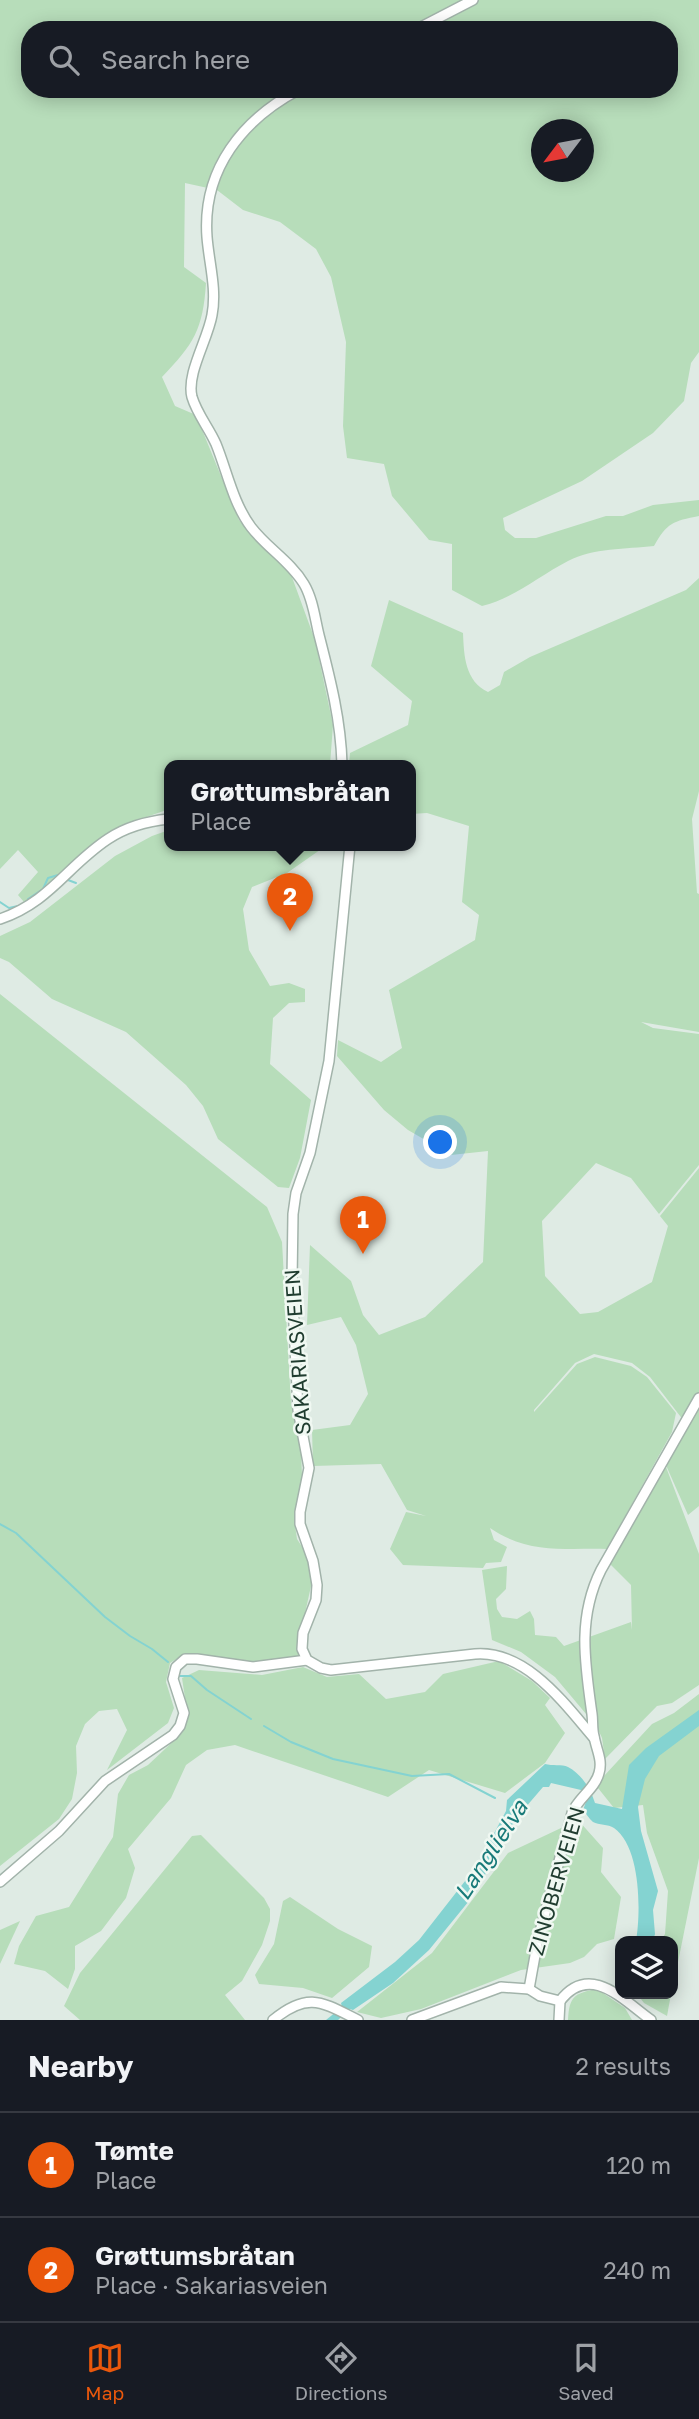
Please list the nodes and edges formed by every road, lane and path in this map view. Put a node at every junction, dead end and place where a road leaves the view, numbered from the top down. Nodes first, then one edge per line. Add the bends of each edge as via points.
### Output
1 (473, 0) edge
2 (432, 21) edge
3 (284, 98) edge
4 (341, 760) edge
5 (164, 819) edge
6 (349, 851) edge
7 (0, 919) edge
8 (699, 1398) edge
9 (307, 1660) junction
10 (594, 1738) junction
11 (0, 1882) edge
12 (529, 1989) junction
13 (560, 2001) junction
14 (632, 2006) junction
15 (273, 2020) edge
16 (358, 2020) edge
17 (412, 2020) edge
18 (559, 2020) edge
19 (637, 2020) edge
20 (651, 2020) edge

1 - 2 street
3 - 4 street via 245,128 214,185 207,224 213,314 191,390 248,523 293,567 306,588 337,708
5 - 7 street via 111,837 40,900
6 - 9 street, SAKARIASVEIEN via 329,1061 293,1214 298,1410 309,1468 300,1524 317,1585 302,1642
8 - 10 street, ZINOBERVEIEN via 589,1598 583,1643
9 - 10 street via 339,1670 487,1653 529,1671
9 - 11 street via 260,1667 191,1658 179,1663 173,1679 184,1713 177,1731 105,1781 59,1831
10 - 12 street, ZINOBERVEIEN via 600,1766 597,1778 574,1807 569,1822
12 - 13 street
12 - 17 street via 493,1989
13 - 14 street via 571,1990 592,1983
13 - 18 street
14 - 19 street
14 - 20 street
15 - 16 street via 302,2003 324,2003

